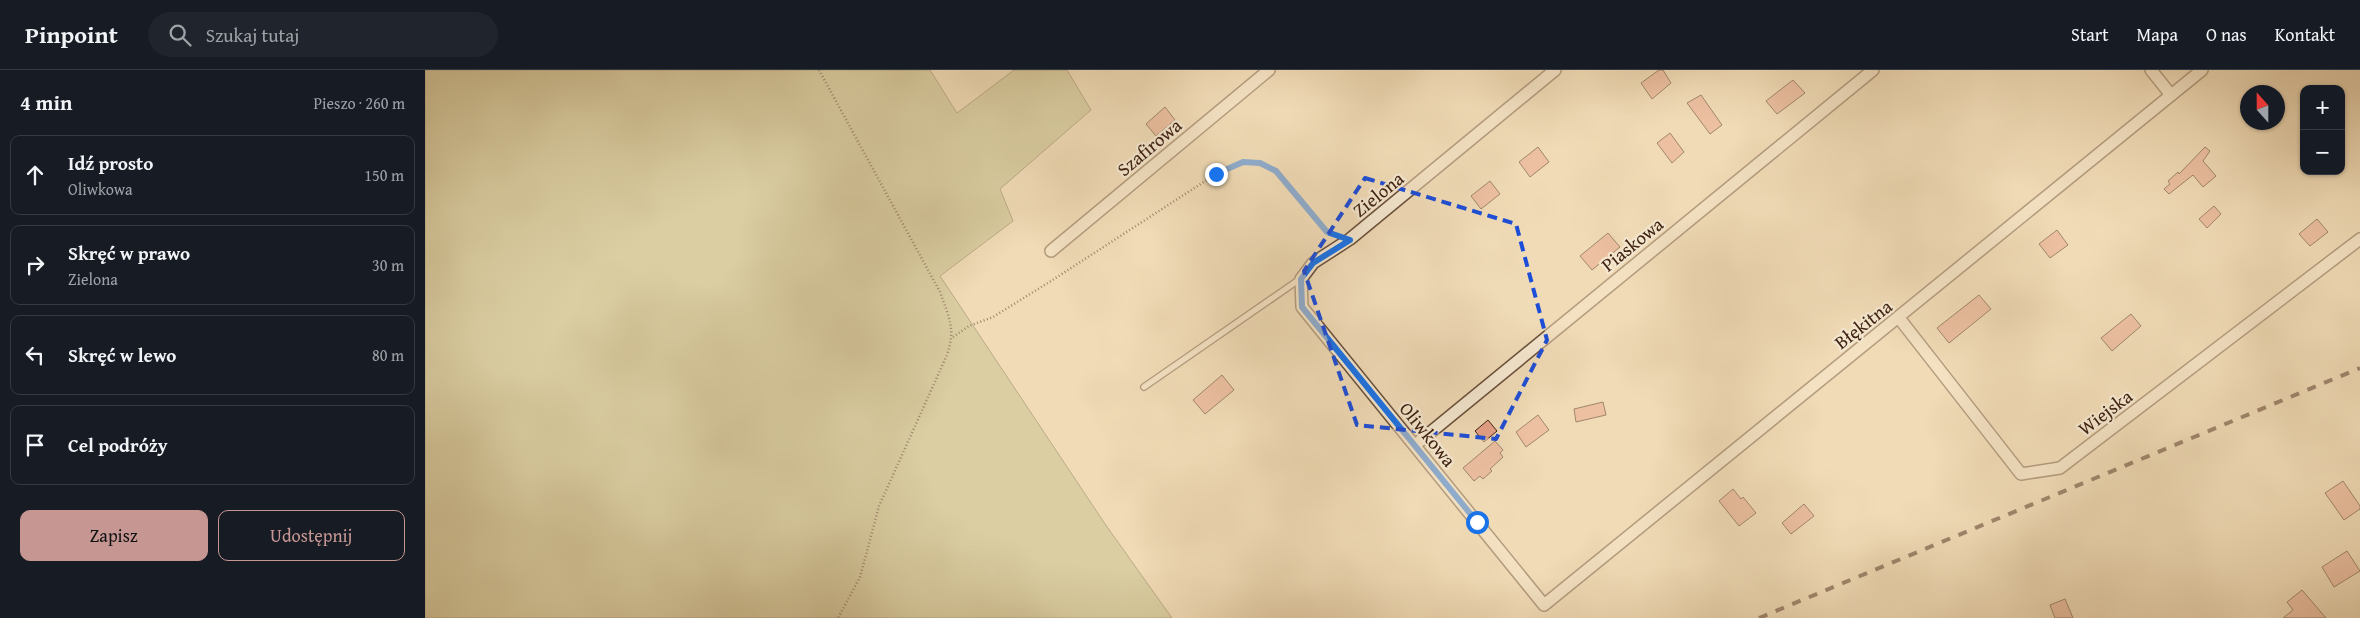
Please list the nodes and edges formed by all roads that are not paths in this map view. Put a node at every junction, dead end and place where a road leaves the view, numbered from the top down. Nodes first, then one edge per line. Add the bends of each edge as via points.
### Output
1 (1269, 70) edge
2 (1555, 70) edge
3 (1873, 70) edge
4 (2151, 70) edge
5 (2202, 70) edge
6 (2171, 95) junction
7 (2360, 239) edge
8 (1051, 251) dead end
9 (1301, 279) junction
10 (1899, 318) junction
11 (1144, 387) dead end
12 (1415, 445) junction
13 (1544, 605) joint

1 - 8 street, Szafirowa
2 - 9 street, Zielona via 1350,240 1313,263
3 - 12 street, Piaskowa
4 - 6 street
5 - 6 street, Błękitna
6 - 10 street, Błękitna
7 - 10 street, Wiejska via 2060,468 2021,474
9 - 11 lane, Zielona
9 - 12 street, Oliwkowa via 1302,307
10 - 13 street, Błękitna
12 - 13 street, Oliwkowa

